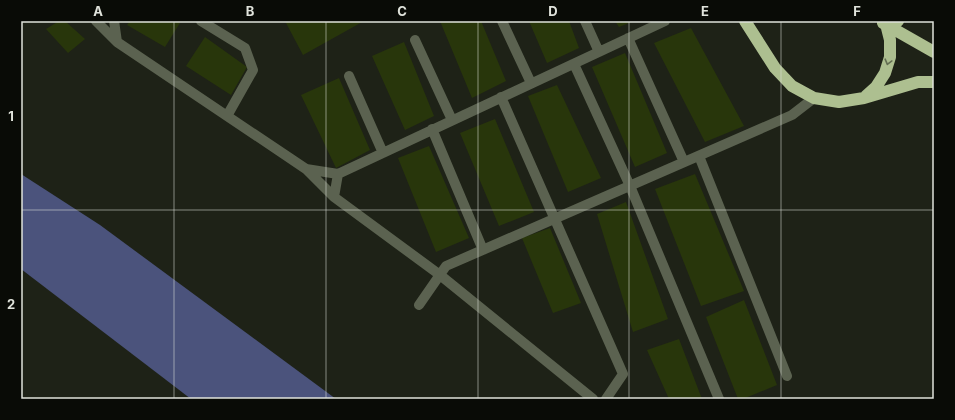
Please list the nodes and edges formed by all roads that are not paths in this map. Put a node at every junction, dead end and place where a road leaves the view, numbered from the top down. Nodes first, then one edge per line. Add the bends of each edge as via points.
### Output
1 (96, 21) edge
2 (114, 21) edge
3 (201, 21) edge
4 (502, 21) edge
5 (585, 21) edge
6 (665, 21) edge
7 (745, 21) edge
8 (898, 21) edge
9 (883, 23) edge
10 (628, 38) junction
11 (415, 40) dead end
12 (117, 42) junction
13 (599, 52) junction
14 (934, 52) edge
15 (574, 64) junction
16 (349, 76) dead end
17 (934, 82) edge
18 (531, 83) junction
19 (501, 97) junction
20 (814, 98) junction
21 (864, 98) junction
22 (226, 116) junction
23 (452, 120) junction
24 (432, 130) junction
25 (383, 152) junction
26 (698, 156) junction
27 (684, 162) junction
28 (306, 169) junction
29 (338, 174) junction
30 (630, 186) junction
31 (334, 198) junction
32 (555, 219) junction
33 (483, 250) junction
34 (440, 275) junction
35 (419, 306) dead end
36 (787, 376) dead end
37 (593, 399) edge
38 (606, 399) edge
39 (719, 399) edge

1 - 12 street
2 - 12 street
3 - 22 street via 245,48 253,70
4 - 18 street
5 - 13 street
6 - 10 street
7 - 20 highway via 775,68 792,86
8 - 9 highway
9 - 14 highway
9 -> 21 highway via 890,40 890,57 885,73 876,87
10 - 13 street
10 - 27 street
11 - 23 street
12 - 22 street
13 - 15 street
15 - 18 street
15 - 30 street
16 - 25 street
17 - 21 highway via 918,82
18 - 19 street
19 - 23 street
19 - 32 street
20 - 21 highway via 839,102
20 - 26 street via 792,115
22 - 28 street
23 - 24 street
24 - 25 street
24 - 33 street
25 - 29 street
26 - 27 street
26 - 36 street
27 - 30 street
28 - 29 street
28 - 31 street
29 - 31 street
30 - 32 street
30 - 39 street
31 - 34 street
32 - 33 street
32 - 38 street via 623,374
33 - 34 street via 446,266
34 - 35 street
34 - 37 street

